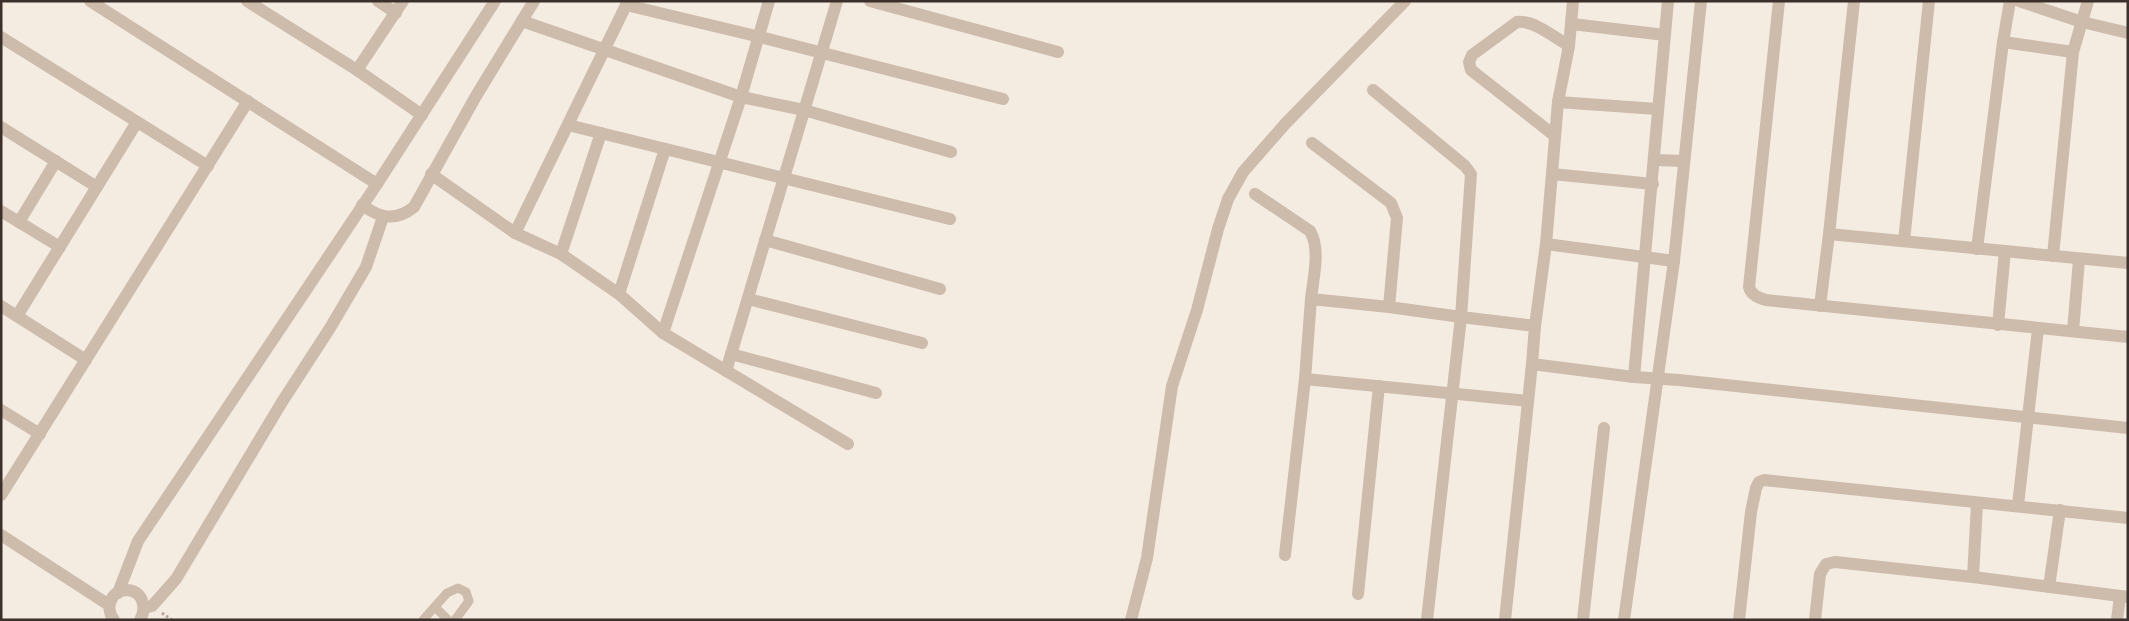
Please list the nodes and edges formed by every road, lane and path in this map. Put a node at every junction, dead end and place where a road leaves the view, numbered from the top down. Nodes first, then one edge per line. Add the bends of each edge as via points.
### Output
1 (90, 1) edge
2 (247, 1) edge
3 (378, 1) edge
4 (404, 1) edge
5 (495, 1) edge
6 (534, 1) edge
7 (769, 1) edge
8 (836, 1) edge
9 (870, 1) edge
10 (1405, 1) edge
11 (1573, 1) edge
12 (1668, 1) edge
13 (1701, 1) edge
14 (1779, 1) edge
15 (1854, 1) edge
16 (1929, 1) edge
17 (2010, 1) edge
18 (2019, 1) edge
19 (2088, 1) edge
20 (627, 3) edge
21 (396, 13) junction
22 (522, 21) junction
23 (2082, 22) junction
24 (1572, 24) junction
25 (2128, 33) edge
26 (1665, 35) junction
27 (1, 37) edge
28 (760, 37) junction
29 (2002, 42) junction
30 (1569, 46) junction
31 (604, 50) junction
32 (822, 52) junction
33 (1058, 52) dead end
34 (2073, 52) junction
35 (357, 70) junction
36 (1373, 90) dead end
37 (741, 97) junction
38 (1003, 99) dead end
39 (248, 101) junction
40 (1558, 102) junction
41 (1657, 109) junction
42 (804, 110) junction
43 (422, 115) junction
44 (137, 122) junction
45 (568, 125) junction
46 (1, 127) edge
47 (601, 133) junction
48 (1555, 136) junction
49 (1312, 143) dead end
50 (665, 149) junction
51 (951, 152) dead end
52 (1655, 160) junction
53 (56, 161) junction
54 (1684, 161) junction
55 (208, 166) junction
56 (431, 174) junction
57 (1552, 174) junction
58 (377, 184) junction
59 (1652, 184) junction
60 (97, 187) junction
61 (1255, 194) dead end
62 (362, 205) junction
63 (1, 211) edge
64 (387, 218) junction
65 (950, 219) dead end
66 (19, 222) junction
67 (515, 233) junction
68 (1829, 234) junction
69 (765, 240) junction
70 (1904, 241) junction
71 (1546, 244) junction
72 (60, 247) junction
73 (1977, 249) junction
74 (2005, 252) junction
75 (561, 254) junction
76 (2053, 256) junction
77 (1645, 258) junction
78 (2079, 260) junction
79 (1674, 261) junction
80 (2128, 263) edge
81 (940, 289) dead end
82 (619, 294) junction
83 (748, 299) junction
84 (1311, 299) junction
85 (1, 306) edge
86 (1820, 306) junction
87 (1389, 307) junction
88 (17, 316) junction
89 (1461, 317) junction
90 (1998, 325) junction
91 (1535, 326) junction
92 (2038, 329) junction
93 (2073, 332) junction
94 (663, 333) junction
95 (2128, 337) edge
96 (922, 343) dead end
97 (731, 354) junction
98 (86, 360) junction
99 (1532, 364) junction
100 (726, 370) junction
101 (1634, 377) junction
102 (1305, 379) junction
103 (1657, 379) junction
104 (1379, 386) junction
105 (876, 393) dead end
106 (1453, 393) junction
107 (1528, 400) junction
108 (1, 410) edge
109 (2029, 418) junction
110 (1604, 428) dead end
111 (2128, 428) edge
112 (40, 434) junction
113 (848, 444) dead end
114 (1, 495) edge
115 (1977, 504) junction
116 (2018, 505) junction
117 (2060, 510) junction
118 (2128, 518) edge
119 (1, 535) edge
120 (1285, 555) dead end
121 (1973, 576) junction
122 (2049, 587) junction
123 (118, 593) junction
124 (1358, 594) dead end
125 (2124, 596) edge
126 (109, 605) junction
127 (435, 607) junction
128 (142, 614) edge
129 (114, 620) edge
130 (424, 620) edge
131 (448, 620) edge
132 (455, 620) edge
133 (1131, 620) edge
134 (1427, 620) edge
135 (1505, 620) edge
136 (1583, 620) edge
137 (1624, 620) edge
138 (1739, 620) edge
139 (1815, 620) edge
140 (2117, 620) edge

1 - 39 street
2 - 35 street
3 - 21 street
4 - 21 street
5 - 43 street
6 - 22 street
7 - 28 street
8 - 32 street
9 - 33 street
10 - 133 street via 1286,122 1243,172 1228,199 1172,386 1148,558
11 - 24 street
12 - 26 street
13 - 54 street
14 - 86 street via 1749,287 1759,299
15 - 68 street
16 - 70 street
17 - 29 street
18 - 23 street
19 - 23 street
20 - 28 street
20 - 31 street
21 - 35 street
22 - 31 street
22 - 56 street
23 - 25 street
23 - 34 street
24 - 26 street
24 - 30 street
26 - 41 street
27 - 44 street
28 - 32 street
28 - 37 street
29 - 34 street
29 - 73 street
30 - 40 street
30 - 48 street via 1532,24 1517,22 1472,55 1469,62 1471,70
31 - 37 street
31 - 45 street
32 - 38 street
32 - 42 street
34 - 76 street
35 - 43 street
36 - 89 street via 1471,174
37 - 42 street
37 - 94 street
39 - 55 street
39 - 58 street
40 - 41 street
40 - 48 street
41 - 52 street
42 - 51 street
42 - 69 street
43 - 58 street
44 - 55 street
44 - 60 street
45 - 47 street
45 - 67 street
46 - 53 street
47 - 50 street
47 - 75 street
48 - 57 street
49 - 87 street via 1391,203 1396,211
50 - 65 street
50 - 82 street
52 - 54 street
52 - 59 street
53 - 60 street
53 - 66 street
54 - 79 street
55 - 98 street
56 - 64 street via 414,207 406,214
56 - 67 street
57 - 59 street
57 - 71 street
58 - 62 street
59 - 77 street
60 - 72 street
61 - 84 street via 1310,231 1315,246
62 - 64 street
62 - 123 street via 138,541
63 - 66 street
64 - 128 street via 366,267 176,579
66 - 72 street
67 - 75 street
68 - 70 street
68 - 86 street
69 - 81 street
69 - 83 street
70 - 73 street
71 - 77 street
71 - 91 street
72 - 88 street
73 - 74 street
74 - 76 street
74 - 90 street
75 - 82 street
76 - 78 street
77 - 79 street
77 - 101 street
78 - 80 street
78 - 93 street
79 - 103 street
82 - 94 street
83 - 96 street
83 - 97 street
84 - 87 street
84 - 102 street
85 - 88 street
86 - 90 street
87 - 89 street
88 - 98 street
89 - 91 street
89 - 106 street
90 - 92 street
91 - 99 street
92 - 93 street
92 - 109 street
93 - 95 street
94 - 100 street
97 - 100 street
97 - 105 street
98 - 112 street
99 - 101 street
99 - 107 street
100 - 113 street
101 - 103 street
102 - 104 street
102 - 120 street
103 - 109 street
103 - 137 street
104 - 106 street
104 - 124 street
106 - 107 street
106 - 134 street
107 - 135 street
108 - 112 street
109 - 111 street
109 - 116 street
110 - 136 street
112 - 114 street
115 - 116 street
115 - 121 street
115 - 138 street via 1759,482 1751,512
116 - 117 street
117 - 118 street
117 - 122 street
119 - 126 street
121 - 122 street
121 - 139 street via 1849,563 1826,564 1820,574
122 - 125 street
123 - 126 street
123 - 128 street via 126,590 142,599
125 - 140 street
126 - 129 street
127 - 130 lane
127 - 131 lane
127 - 132 lane via 450,590 462,589 469,601

